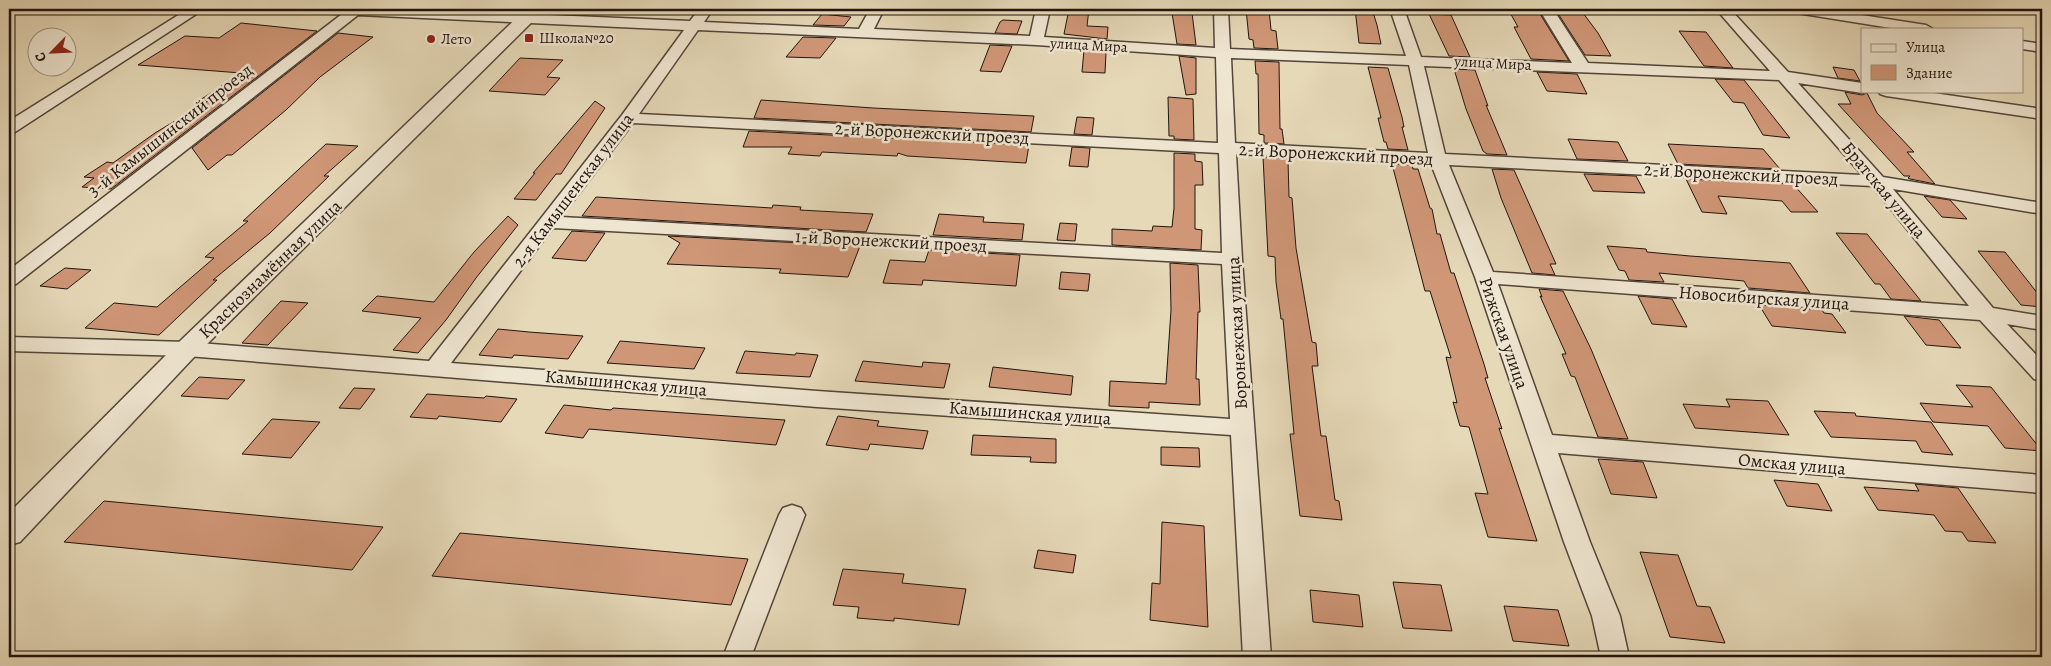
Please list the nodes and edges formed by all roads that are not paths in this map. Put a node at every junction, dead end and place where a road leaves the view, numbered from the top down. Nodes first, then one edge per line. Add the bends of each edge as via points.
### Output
1 (198, 9) edge
2 (314, 9) edge
3 (706, 9) edge
4 (878, 9) edge
5 (1043, 9) edge
6 (1221, 9) edge
7 (1397, 9) edge
8 (1546, 9) edge
9 (1723, 9) edge
10 (1797, 9) edge
11 (355, 11) junction
12 (531, 14) edge
13 (693, 25) junction
14 (1920, 28) edge
15 (864, 34) junction
16 (1036, 42) junction
17 (2024, 45) edge
18 (2042, 48) edge
19 (1223, 53) junction
20 (1415, 60) junction
21 (1583, 68) junction
22 (1784, 76) junction
23 (1861, 88) edge
24 (1893, 92) edge
25 (2042, 114) edge
26 (628, 118) junction
27 (9, 128) edge
28 (1226, 148) junction
29 (1438, 160) junction
30 (1878, 181) junction
31 (2042, 208) edge
32 (549, 222) junction
33 (1232, 259) junction
34 (1484, 277) junction
35 (9, 280) edge
36 (1986, 314) junction
37 (2042, 323) edge
38 (9, 344) edge
39 (187, 349) junction
40 (435, 368) junction
41 (2042, 374) edge
42 (1243, 428) junction
43 (1543, 443) junction
44 (2042, 484) edge
45 (792, 515) dead end
46 (9, 533) edge
47 (737, 657) edge
48 (1257, 657) edge
49 (1615, 657) edge

1 - 27 street
2 - 11 street, улица Мира
3 - 13 street, 2-я Камышенская улица
4 - 15 street
5 - 16 street
6 - 19 street, Воронежская улица
7 - 20 street, Рижская улица
8 - 21 street
9 - 22 street, Братская улица
10 - 14 street
11 - 12 street, улица Мира
11 - 35 street, 3-й Камышинский проезд
12 - 13 street, улица Мира
12 - 39 street, Краснознамённая улица
13 - 15 street, улица Мира
13 - 26 street, 2-я Камышенская улица
15 - 16 street, улица Мира
16 - 19 street, улица Мира
17 - 18 street
19 - 20 street, улица Мира
19 - 28 street, Воронежская улица
20 - 21 street, улица Мира
20 - 29 street, Рижская улица
21 - 22 street, улица Мира
22 - 23 street, улица Мира
22 - 30 street, Братская улица
24 - 25 street
26 - 28 street, 2-й Воронежский проезд
26 - 32 street, 2-я Камышенская улица
28 - 29 street, 2-й Воронежский проезд
28 - 33 street, Воронежская улица
29 - 30 street, 2-й Воронежский проезд
29 - 34 street, Рижская улица
30 - 31 street, 2-й Воронежский проезд
30 - 36 street, Братская улица
32 - 33 street, 1-й Воронежский проезд
32 - 40 street, 2-я Камышенская улица
33 - 42 street, Воронежская улица
34 - 36 street, Новосибирская улица
34 - 43 street, Рижская улица
36 - 37 street, Новосибирская улица
36 - 41 street, Братская улица
38 - 39 street, Камышинская улица
39 - 40 street, Камышинская улица
39 - 46 street, Краснознамённая улица
40 - 42 street, Камышинская улица via 827,400
42 - 48 street, Воронежская улица
43 - 44 street, Омская улица
43 - 49 street, Рижская улица via 1606,616
45 - 47 street

